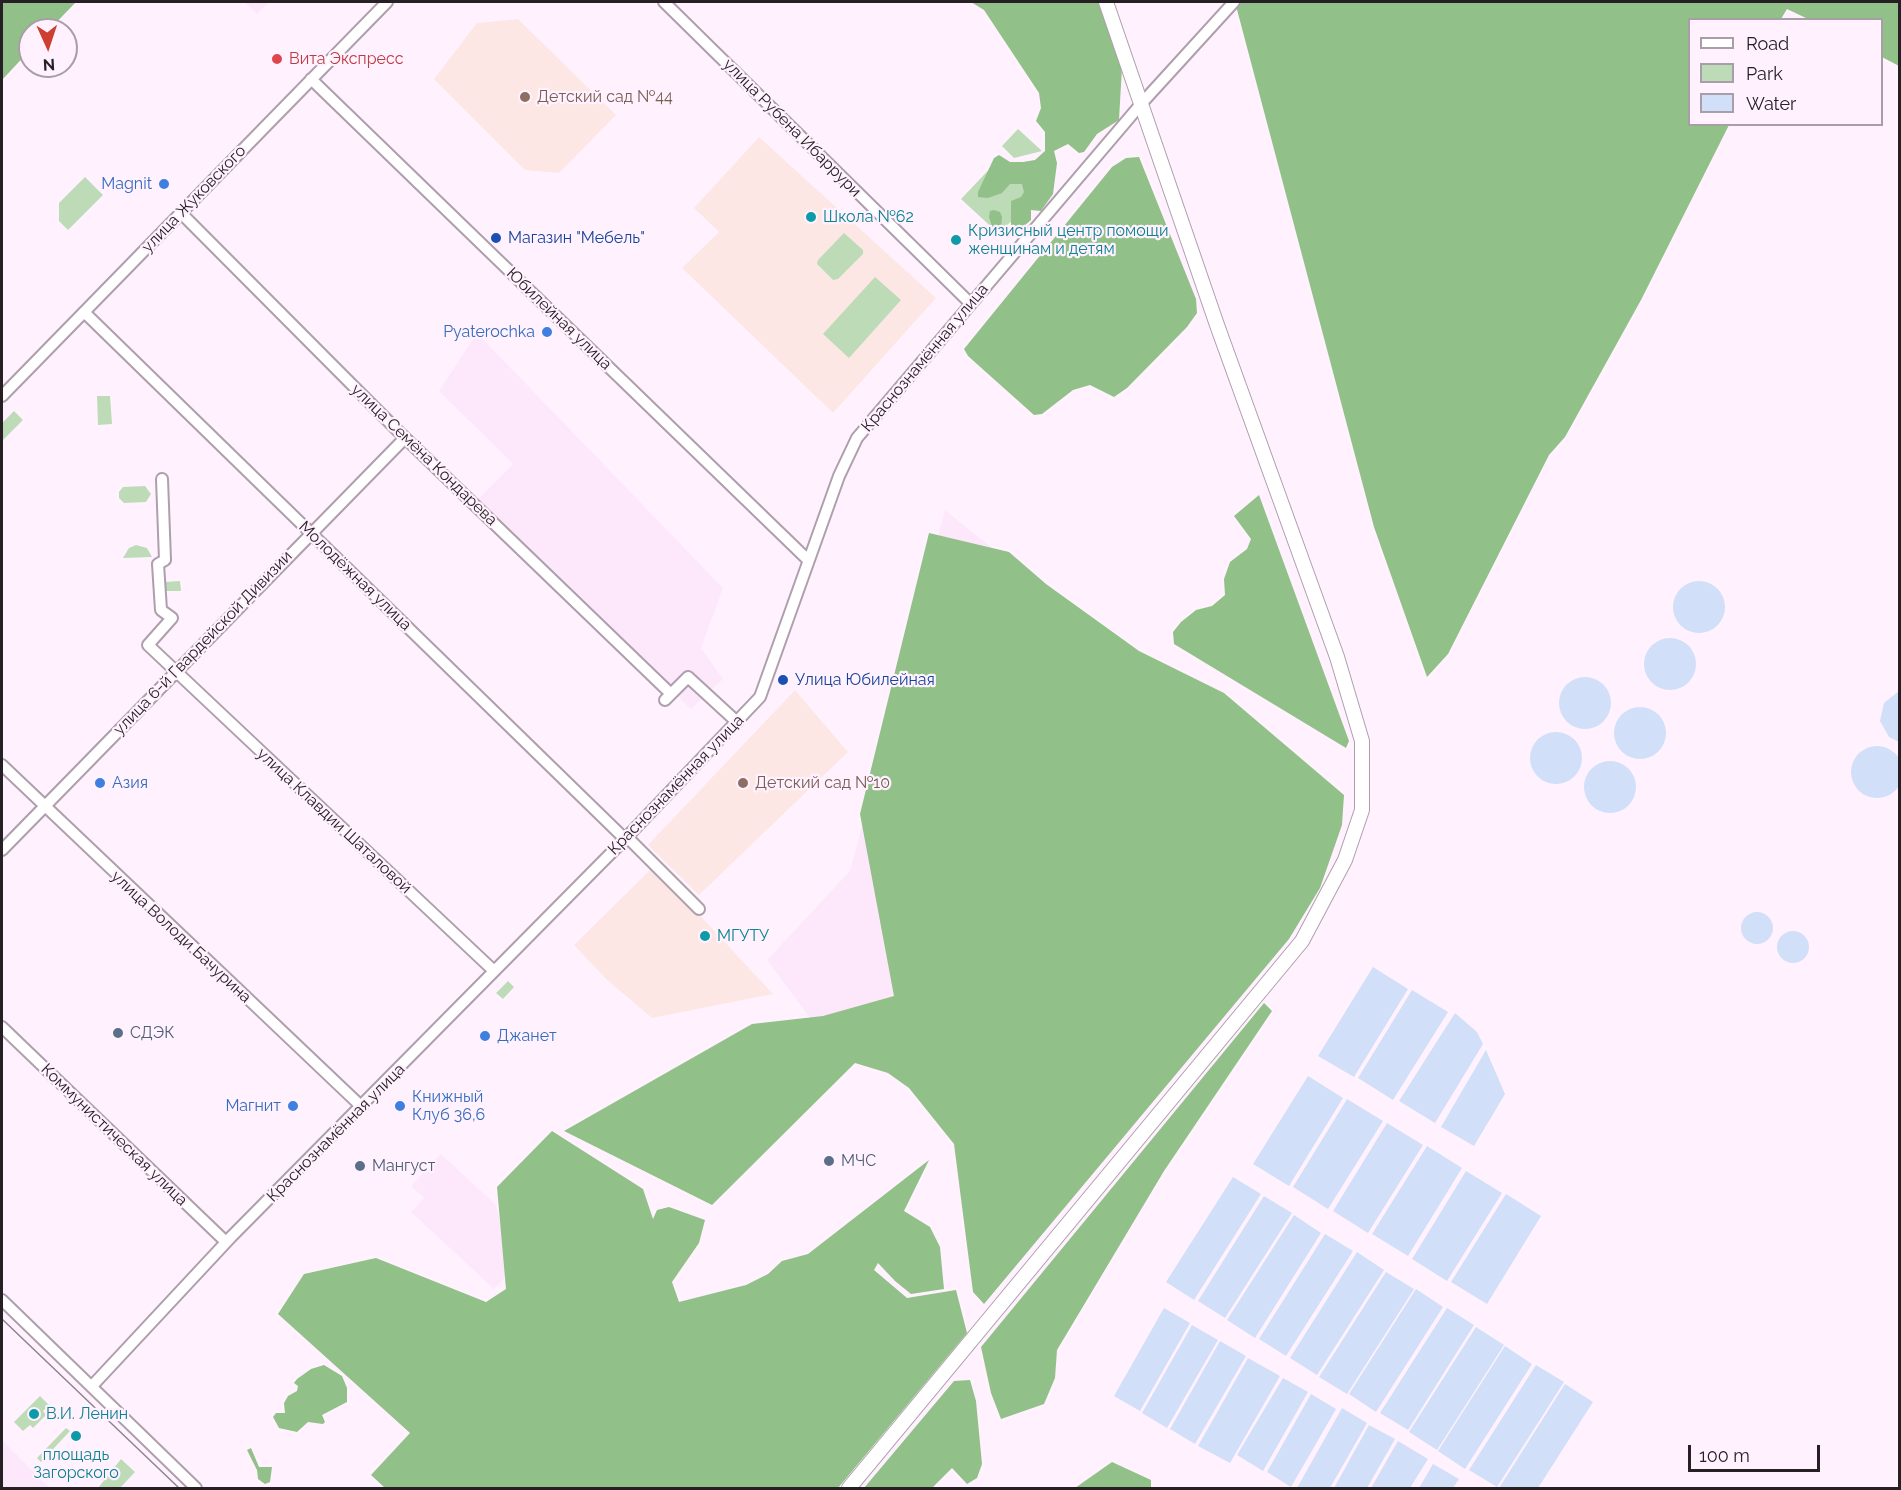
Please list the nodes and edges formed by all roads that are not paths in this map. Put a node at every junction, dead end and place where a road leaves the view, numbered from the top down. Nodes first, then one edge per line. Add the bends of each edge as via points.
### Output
1 (387, 2) edge
2 (664, 2) edge
3 (1106, 2) edge
4 (1234, 2) edge
5 (311, 79) junction
6 (1141, 104) junction
7 (181, 213) junction
8 (971, 304) junction
9 (84, 312) junction
10 (2, 396) edge
11 (405, 438) junction
12 (162, 479) dead end
13 (311, 533) junction
14 (808, 560) junction
15 (175, 671) junction
16 (737, 722) junction
17 (2, 765) edge
18 (44, 807) junction
19 (626, 838) junction
20 (2, 850) edge
21 (699, 909) dead end
22 (494, 971) junction
23 (2, 1027) edge
24 (362, 1107) junction
25 (226, 1242) junction
26 (2, 1300) edge
27 (92, 1386) junction
28 (196, 1488) edge
29 (849, 1488) edge

1 - 5 street, улица Жуковского
2 - 8 street, улица Рубена Ибаррури
3 - 6 main road
4 - 6 street, Краснознамённая улица
5 - 7 street, улица Жуковского
5 - 14 street, Юбилейная улица
6 - 8 street, Краснознамённая улица
6 - 29 main road via 1340,667 1362,741 1362,810 1345,860 1302,941
7 - 9 street, улица Жуковского
7 - 11 street, улица Семёна Кондарева
8 - 14 street, Краснознамённая улица via 857,438
9 - 10 street, улица Жуковского
9 - 13 street, Молодёжная улица
11 - 13 street, улица 6-й Гвардейской Дивизии
11 - 16 street, улица Семёна Кондарева via 668,697 688,677
12 - 15 street, улица Клавдии Шаталовой via 165,560 158,564 161,610 172,618 148,645
13 - 15 street, улица 6-й Гвардейской Дивизии
13 - 19 street, Молодёжная улица
14 - 16 street, Краснознамённая улица via 765,689
15 - 18 street, улица 6-й Гвардейской Дивизии
15 - 22 street, улица Клавдии Шаталовой
16 - 19 street, Краснознамённая улица
17 - 18 street, улица Володи Бачурина
18 - 20 street, улица 6-й Гвардейской Дивизии
18 - 24 street, улица Володи Бачурина
19 - 21 street, Молодёжная улица
19 - 22 street, Краснознамённая улица
22 - 24 street, Краснознамённая улица
23 - 25 street, Коммунистическая улица
24 - 25 street, Краснознамённая улица
25 - 27 street, Краснознамённая улица
26 - 27 street
27 - 28 street

